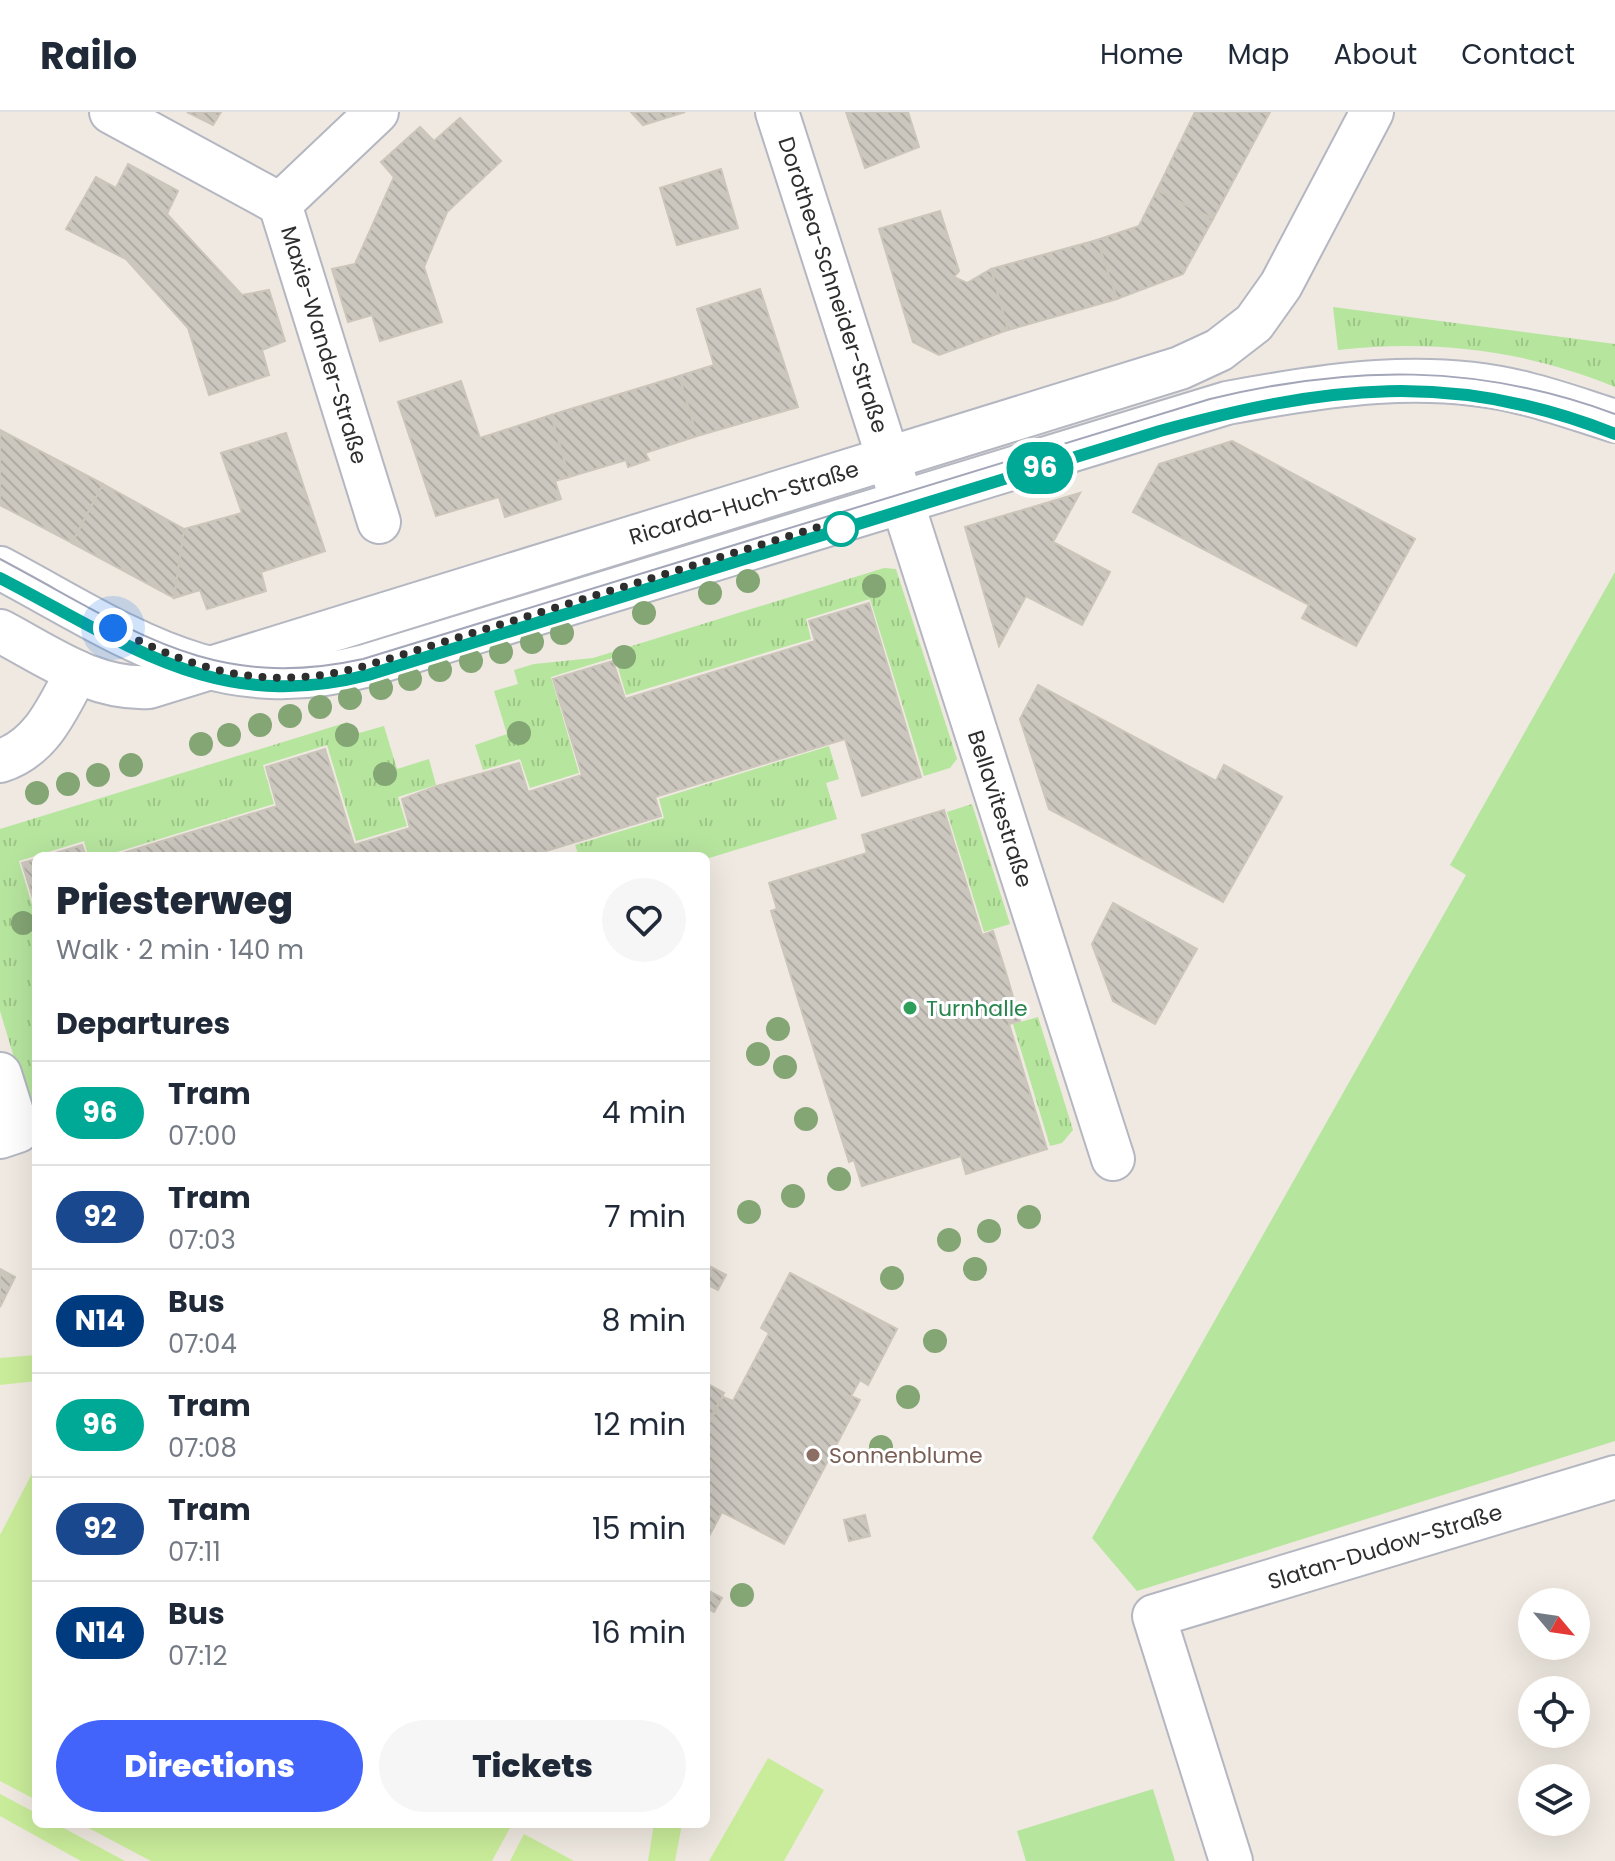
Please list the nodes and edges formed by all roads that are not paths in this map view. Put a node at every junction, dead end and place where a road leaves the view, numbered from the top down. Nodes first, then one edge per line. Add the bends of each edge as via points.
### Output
1 (111, 112) edge
2 (377, 112) edge
3 (777, 112) edge
4 (1372, 112) edge
5 (280, 204) junction
6 (1615, 421) edge
7 (888, 458) junction
8 (902, 502) junction
9 (379, 522) dead end
10 (0, 568) edge
11 (0, 631) edge
12 (206, 669) junction
13 (77, 672) junction
14 (0, 761) edge
15 (0, 1074) edge
16 (9, 1134) edge
17 (1113, 1159) dead end
18 (1615, 1477) edge
19 (1231, 1861) edge

1 - 5 street
2 - 5 street, Maxie-Wander-Straße
3 - 7 street, Dorothea-Schneider-Straße
4 - 7 street, Ricarda-Huch-Straße via 1281,285 1254,323 1219,350 1180,368
5 - 9 street, Maxie-Wander-Straße
6 - 8 street via 1524,393 1448,382 1326,384 1227,403
7 - 8 street, Bellavitestraße
7 - 12 street, Ricarda-Huch-Straße
8 - 12 street via 335,674 273,679
8 - 17 street, Bellavitestraße
10 - 12 street via 161,653
11 - 13 street, Ricarda-Huch-Straße
12 - 13 street, Ricarda-Huch-Straße via 149,687 127,688
13 - 14 street via 50,723 37,738
15 - 16 street
18 - 19 street, Slatan-Dudow-Straße via 1154,1616

